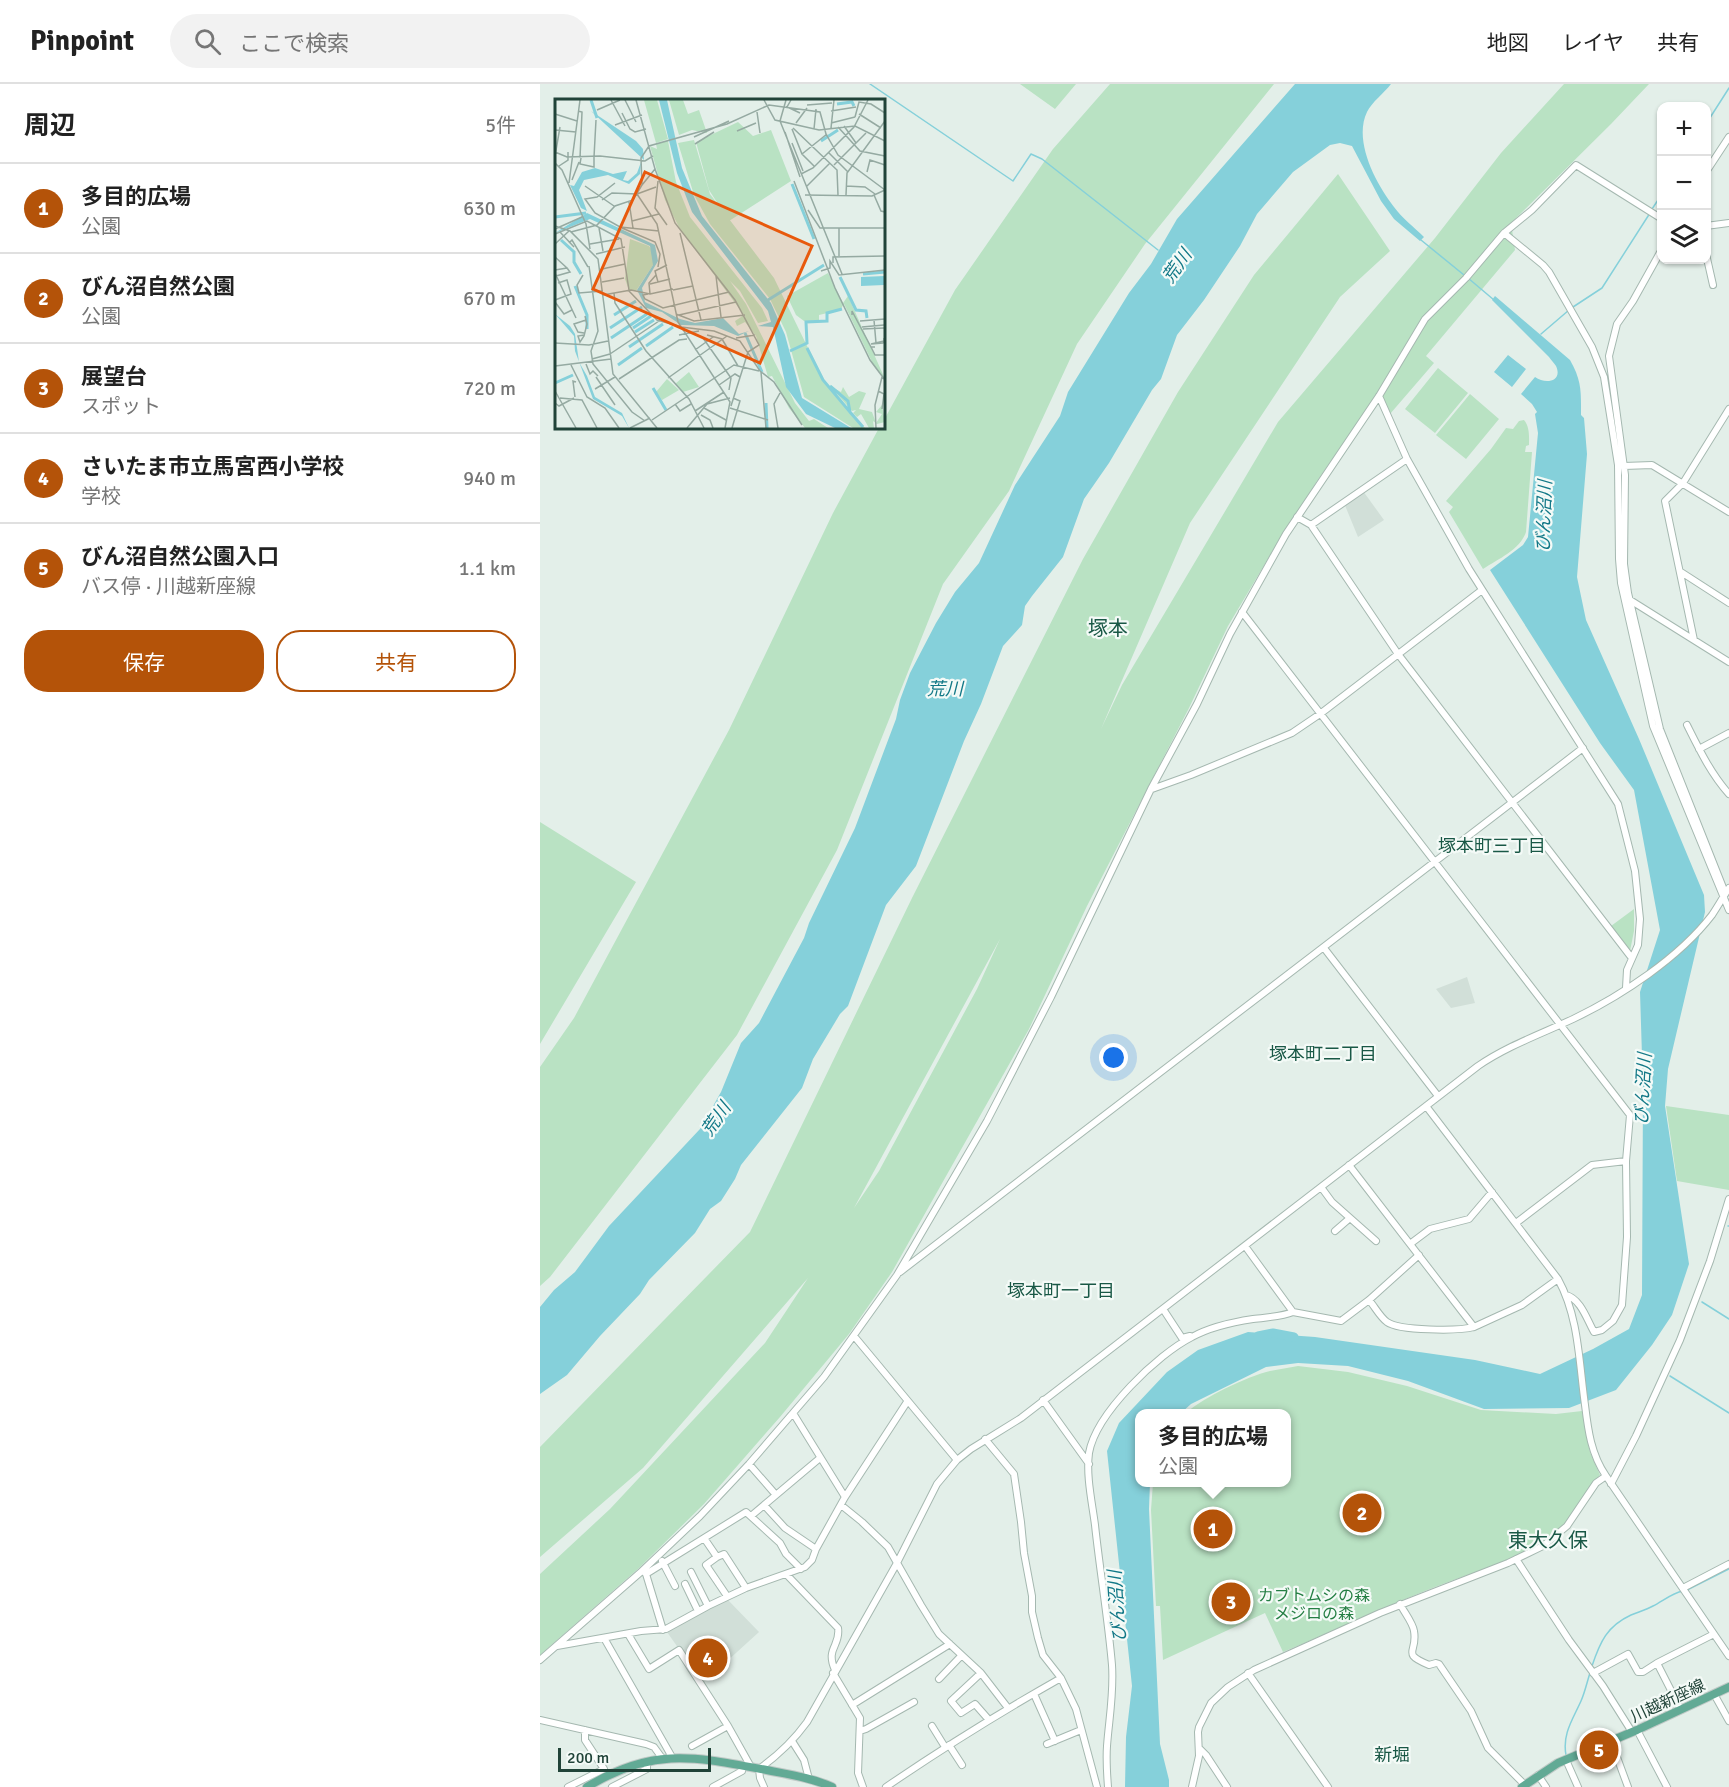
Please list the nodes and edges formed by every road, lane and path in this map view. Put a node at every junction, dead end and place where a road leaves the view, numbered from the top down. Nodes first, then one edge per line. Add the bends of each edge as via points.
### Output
1 (1729, 137) edge
2 (1711, 166) edge
3 (1657, 216) edge
4 (1729, 223) edge
5 (1711, 225) edge
6 (1504, 233) junction
7 (1657, 258) edge
8 (1709, 264) edge
9 (1713, 285) dead end
10 (1379, 396) junction
11 (1729, 409) edge
12 (1407, 459) junction
13 (1624, 466) junction
14 (1683, 483) junction
15 (1729, 513) edge
16 (1297, 517) junction
17 (1311, 525) junction
18 (1681, 572) junction
19 (1482, 590) junction
20 (1630, 600) junction
21 (1729, 603) edge
22 (1242, 612) junction
23 (1694, 640) junction
24 (1398, 654) junction
25 (1728, 660) edge
26 (1320, 714) junction
27 (1687, 725) dead end
28 (1729, 733) edge
29 (1582, 748) junction
30 (1699, 749) junction
31 (1151, 789) junction
32 (1729, 794) edge
33 (1513, 802) junction
34 (1435, 861) junction
35 (1726, 893) edge
36 (1729, 910) edge
37 (1324, 948) junction
38 (1631, 957) junction
39 (1626, 988) junction
40 (1561, 1024) junction
41 (1438, 1096) junction
42 (1426, 1106) junction
43 (1626, 1161) junction
44 (1349, 1165) junction
45 (1321, 1187) junction
46 (1492, 1192) junction
47 (1729, 1198) edge
48 (1350, 1218) junction
49 (1516, 1223) junction
50 (1335, 1232) dead end
51 (1376, 1241) dead end
52 (1410, 1244) junction
53 (1245, 1246) junction
54 (1419, 1255) junction
55 (897, 1275) junction
56 (1558, 1279) junction
57 (1566, 1295) junction
58 (1369, 1300) junction
59 (1163, 1309) junction
60 (1293, 1312) junction
61 (1474, 1327) junction
62 (854, 1336) junction
63 (1194, 1336) junction
64 (1043, 1400) junction
65 (907, 1402) junction
66 (793, 1413) junction
67 (985, 1439) junction
68 (820, 1458) junction
69 (957, 1460) junction
70 (748, 1464) junction
71 (1089, 1465) junction
72 (1606, 1476) junction
73 (1611, 1484) junction
74 (776, 1495) junction
75 (845, 1497) junction
76 (764, 1505) junction
77 (842, 1505) junction
78 (751, 1516) junction
79 (704, 1538) junction
80 (816, 1549) junction
81 (659, 1556) junction
82 (717, 1557) junction
83 (1516, 1559) junction
84 (897, 1563) junction
85 (663, 1564) junction
86 (1729, 1564) edge
87 (801, 1569) junction
88 (644, 1572) junction
89 (691, 1572) dead end
90 (786, 1574) junction
91 (685, 1584) dead end
92 (675, 1586) dead end
93 (746, 1588) junction
94 (1683, 1588) junction
95 (727, 1596) junction
96 (1400, 1605) junction
97 (708, 1606) junction
98 (698, 1611) junction
99 (663, 1630) junction
100 (628, 1634) junction
101 (1714, 1634) junction
102 (604, 1638) junction
103 (950, 1644) junction
104 (557, 1646) junction
105 (961, 1656) junction
106 (1729, 1656) edge
107 (540, 1660) edge
108 (1656, 1663) junction
109 (834, 1672) junction
110 (981, 1673) junction
111 (1248, 1673) junction
112 (1593, 1673) junction
113 (1061, 1678) junction
114 (939, 1679) dead end
115 (1729, 1687) edge
116 (1034, 1694) junction
117 (1714, 1694) junction
118 (914, 1702) dead end
119 (852, 1705) junction
120 (1008, 1708) junction
121 (1681, 1710) junction
122 (540, 1720) edge
123 (989, 1720) junction
124 (1729, 1721) edge
125 (728, 1726) junction
126 (932, 1726) dead end
127 (585, 1730) junction
128 (1081, 1730) junction
129 (860, 1731) junction
130 (1634, 1731) junction
131 (792, 1741) junction
132 (1056, 1741) junction
133 (1611, 1741) junction
134 (1047, 1744) dead end
135 (692, 1746) dead end
136 (947, 1746) junction
137 (1200, 1749) junction
138 (672, 1757) junction
139 (662, 1758) junction
140 (1566, 1760) junction
141 (647, 1761) junction
142 (741, 1765) junction
143 (962, 1765) dead end
144 (755, 1768) junction
145 (1538, 1775) junction
146 (809, 1779) junction
147 (1523, 1786) edge
148 (1575, 1786) edge
149 (568, 1787) edge
150 (587, 1787) edge
151 (612, 1787) edge
152 (713, 1787) edge
153 (764, 1787) edge
154 (832, 1787) edge
155 (864, 1787) edge
156 (886, 1787) edge
157 (1097, 1787) edge
158 (1108, 1787) edge
159 (1192, 1787) edge
160 (1227, 1787) edge
161 (1328, 1787) edge
162 (1546, 1787) edge
163 (1628, 1787) edge
164 (1667, 1787) edge

1 - 2 street
3 - 6 street via 1576,165 1533,210
4 - 5 street
6 - 10 street via 1425,319
6 - 35 street via 1549,272 1601,368 1618,465 1623,596 1655,732
7 - 13 street via 1619,321 1610,350
8 - 9 street
10 - 12 street
10 - 16 street
11 - 14 street
12 - 17 street
12 - 19 street
13 - 14 street via 1652,465
13 - 20 street via 1624,564
14 - 15 street
14 - 18 street via 1665,501
16 - 17 street
16 - 22 street
17 - 24 street
18 - 21 street
18 - 23 street
19 - 24 street
19 - 29 street
20 - 23 street
20 - 35 street via 1660,729
22 - 26 street
22 - 31 street
23 - 25 street
24 - 26 street
24 - 33 street
26 - 31 street via 1292,733
26 - 34 street
27 - 30 street
28 - 30 street
29 - 33 street
29 - 38 street via 1618,804 1628,843 1640,919 1638,945
30 - 32 street
31 - 55 street via 987,1122
33 - 34 street
33 - 38 street
34 - 37 street
34 - 40 street
35 - 36 street
35 - 39 street via 1711,916 1681,947
37 - 41 street
37 - 55 street
38 - 39 street
39 - 40 street
40 - 41 street via 1491,1058
40 - 43 street via 1630,1115
41 - 42 street
42 - 44 street
42 - 46 street
43 - 49 street via 1592,1165
43 - 57 street via 1626,1237 1620,1311 1608,1326 1594,1332 1587,1316
44 - 45 street
44 - 52 street
45 - 48 street
45 - 53 street
46 - 49 street
46 - 52 street via 1469,1219 1430,1229
47 - 73 street via 1680,1340
48 - 50 street
48 - 51 street
49 - 56 street
52 - 54 street
53 - 59 street
53 - 60 street
54 - 58 street
54 - 61 street
55 - 62 street
56 - 57 street
56 - 61 street via 1522,1305
57 - 72 street via 1573,1318 1592,1448
58 - 60 street via 1341,1321
58 - 61 street via 1391,1324 1427,1330
59 - 63 street via 1182,1338
59 - 64 street
60 - 63 street via 1249,1319
62 - 65 street
62 - 66 street
63 - 71 street via 1165,1354 1113,1406 1089,1452
64 - 67 street
64 - 71 street
65 - 69 street
65 - 75 street
66 - 68 street
66 - 70 street
67 - 69 street
67 - 113 street via 1014,1474 1032,1612 1043,1655
68 - 74 street
68 - 75 street
69 - 84 street via 937,1484
70 - 74 street
70 - 81 street
71 - 158 street via 1112,1663
72 - 73 street
72 - 83 street via 1596,1483 1561,1532
73 - 94 street
74 - 76 street
75 - 77 street
76 - 78 street
76 - 80 street via 785,1528
77 - 80 street
77 - 84 street via 888,1547
78 - 79 street via 746,1512
78 - 87 street
79 - 82 street
79 - 85 street
80 - 87 street via 812,1560
81 - 85 street
81 - 88 street
82 - 93 street via 724,1554
82 - 95 street via 706,1565
83 - 96 street
83 - 112 street
84 - 103 street via 939,1634
84 - 109 street
85 - 88 street
85 - 92 street
86 - 94 street
87 - 90 street
88 - 99 street
88 - 104 street
89 - 97 street
90 - 93 street
90 - 109 street via 838,1628 831,1652
91 - 98 street
93 - 95 street
94 - 101 street
95 - 97 street
96 - 111 street
96 - 147 street via 1414,1630 1414,1659 1439,1664 1472,1712 1488,1748
97 - 98 street
98 - 99 street
99 - 100 street
100 - 102 street
100 - 125 street via 649,1669 679,1650
101 - 106 street
101 - 108 street
102 - 104 street
102 - 138 street
103 - 105 street
103 - 119 street
104 - 107 street
105 - 110 street
105 - 114 street
108 - 112 street via 1638,1672 1628,1654
108 - 121 street
109 - 119 street
109 - 131 street
110 - 120 street
110 - 123 street via 951,1701 961,1713 975,1704
111 - 137 street via 1214,1699 1198,1732
111 - 161 street
112 - 130 street
113 - 116 street
113 - 128 street
115 - 117 main road, 川越新座線
116 - 120 street
116 - 132 street
117 - 121 main road, 川越新座線
117 - 124 street
118 - 129 street
119 - 129 street via 860,1718
120 - 123 street
121 - 130 main road, 川越新座線
122 - 127 street
123 - 136 street
125 - 135 street
125 - 144 street
126 - 136 street
127 - 139 street via 646,1744 654,1747
127 - 149 street via 585,1740 604,1769
128 - 132 street
128 - 157 street
129 - 155 street via 858,1773
130 - 133 main road, 川越新座線
130 - 164 street
131 - 144 street
131 - 146 street via 804,1760
132 - 134 street
133 - 140 main road, 川越新座線
133 - 163 street
136 - 143 street
136 - 156 street
137 - 159 street
137 - 160 street
138 - 139 main road
138 - 142 main road
139 - 141 main road
140 - 145 main road, 川越新座線
140 - 148 street
141 - 150 main road
141 - 151 street via 647,1769
142 - 144 main road
142 - 152 street via 742,1771
144 - 146 main road
144 - 153 street
145 - 147 main road, 川越新座線
145 - 162 street
146 - 154 main road

